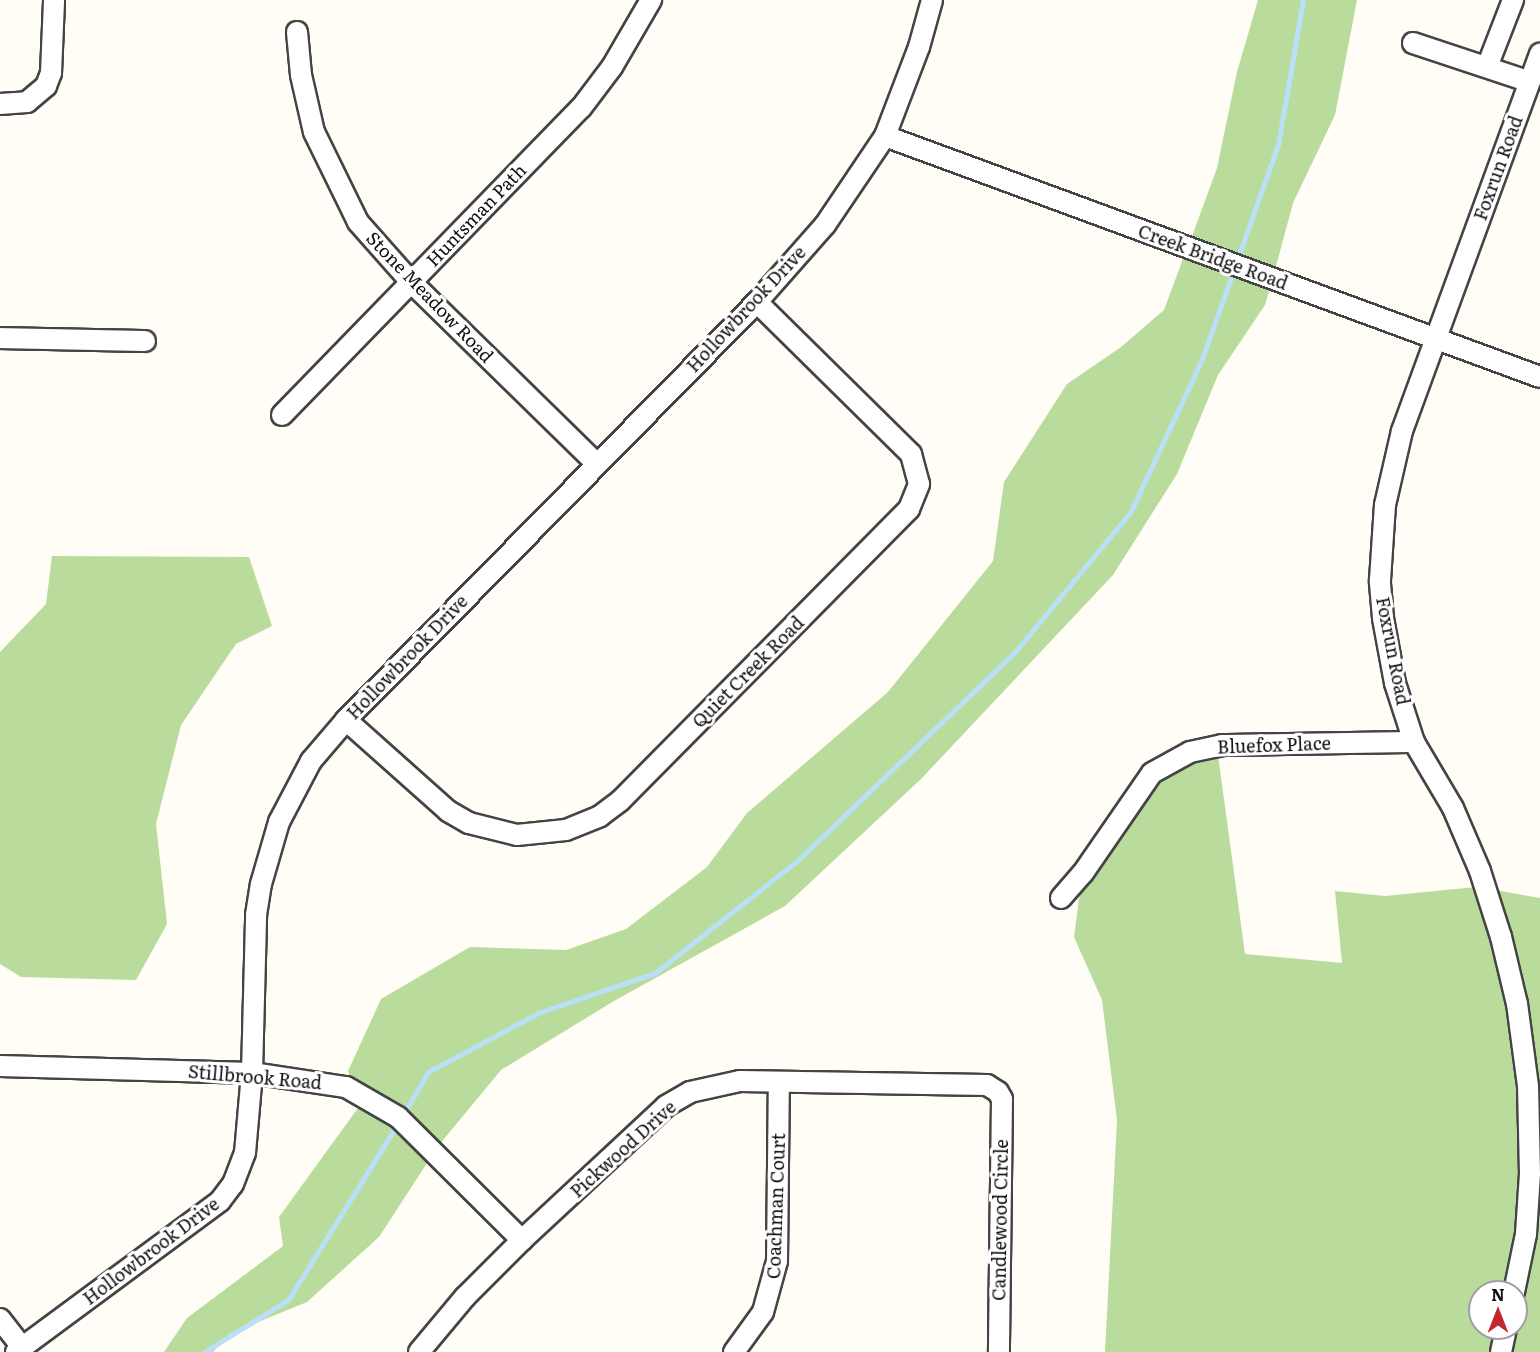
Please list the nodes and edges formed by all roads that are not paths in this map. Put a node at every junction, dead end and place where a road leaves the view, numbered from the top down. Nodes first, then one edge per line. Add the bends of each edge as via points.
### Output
1 (54, 0) edge
2 (651, 0) edge
3 (932, 0) edge
4 (1513, 0) edge
5 (297, 32) dead end
6 (1413, 43) dead end
7 (1539, 57) edge
8 (1487, 67) junction
9 (1530, 82) junction
10 (0, 104) edge
11 (885, 136) junction
12 (411, 282) junction
13 (757, 302) junction
14 (0, 338) edge
15 (1435, 339) junction
16 (145, 341) dead end
17 (1540, 377) edge
18 (282, 415) dead end
19 (596, 463) junction
20 (346, 720) junction
21 (1414, 742) junction
22 (1061, 898) dead end
23 (0, 1066) edge
24 (252, 1073) junction
25 (779, 1084) junction
26 (996, 1090) joint
27 (522, 1240) junction
28 (1516, 1280) edge
29 (0, 1319) edge
30 (19, 1349) edge
31 (419, 1352) edge
32 (734, 1352) edge
33 (999, 1352) edge

1 - 10 street via 52,62 46,86 27,102
2 - 12 street, Huntsman Path via 612,67 581,108
3 - 11 street, Hollowbrook Drive via 919,47
4 - 8 street
5 - 12 street, Stone Meadow Road via 301,75 314,132 337,187 358,222
6 - 8 street
7 - 9 street, Foxrun Road
8 - 9 street
9 - 15 street, Foxrun Road
11 - 13 street, Hollowbrook Drive via 825,225
11 - 15 street, Creek Bridge Road
12 - 18 street, Huntsman Path
12 - 19 street, Stone Meadow Road
13 - 19 street, Hollowbrook Drive
13 - 20 street, Quiet Creek Road via 911,454 919,484 909,509 620,801 600,816 566,830 517,835 469,823 448,812
14 - 16 street
15 - 17 street, Creek Bridge Road
15 - 21 street, Foxrun Road via 1392,467 1381,542 1383,618 1395,683
19 - 20 street, Hollowbrook Drive
20 - 24 street, Hollowbrook Drive via 311,761 297,785 269,852 256,915
21 - 22 street, Bluefox Place via 1222,745 1190,752 1152,773 1083,873
21 - 28 street, Foxrun Road via 1453,808 1480,872 1517,1004 1528,1086 1530,1174 1526,1234
23 - 24 street, Stillbrook Road
24 - 27 street, Stillbrook Road via 318,1080 375,1100 398,1117
24 - 30 street, Hollowbrook Drive via 244,1153 233,1184 220,1201
25 - 26 street, Pickwood Drive via 987,1085
25 - 27 street, Pickwood Drive via 740,1081 683,1096 666,1106
25 - 32 street, Coachman Court via 777,1261 763,1312
26 - 33 street, Candlewood Circle via 1002,1099
27 - 31 street, Pickwood Drive
29 - 30 street

